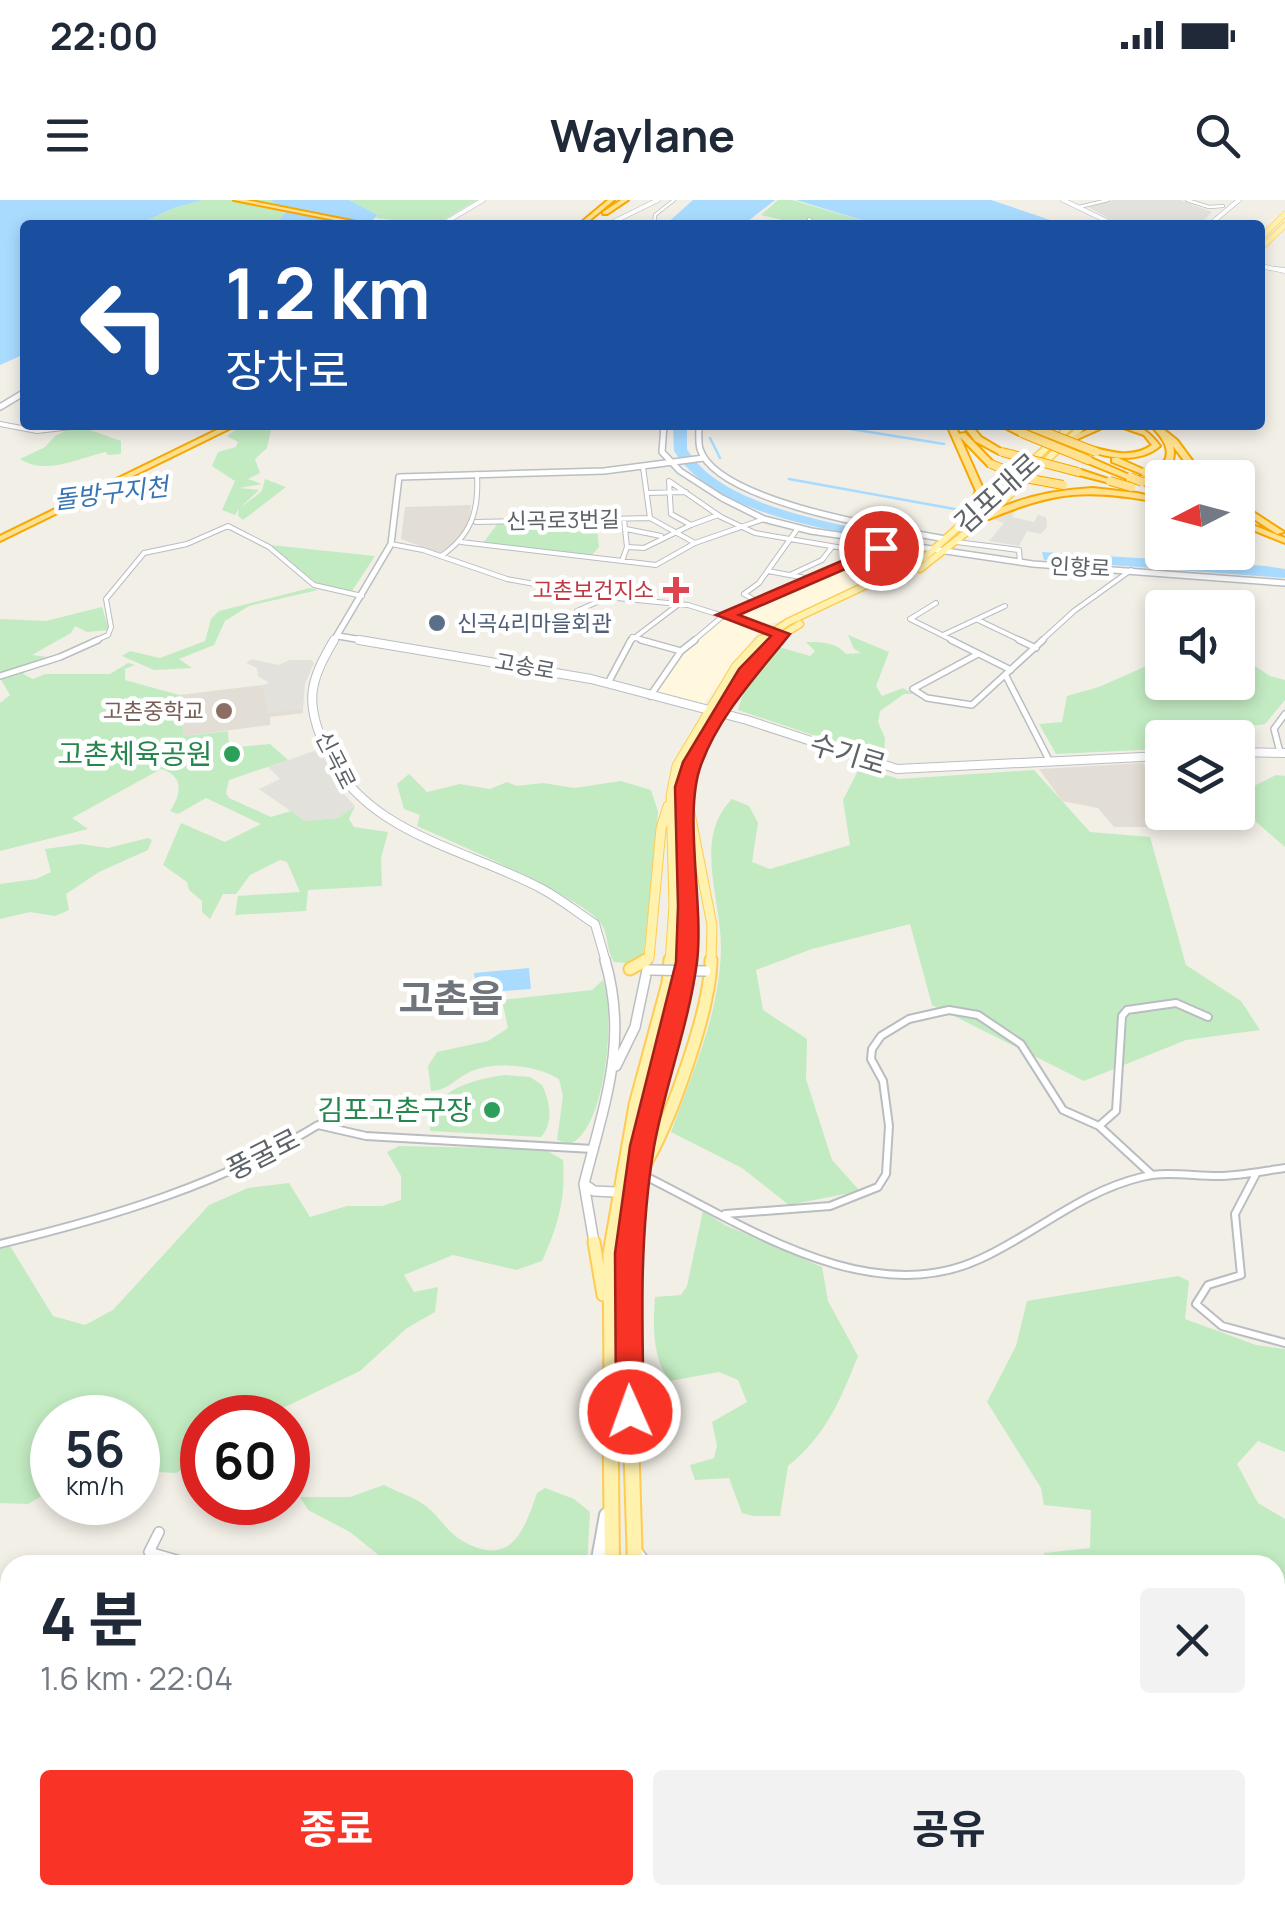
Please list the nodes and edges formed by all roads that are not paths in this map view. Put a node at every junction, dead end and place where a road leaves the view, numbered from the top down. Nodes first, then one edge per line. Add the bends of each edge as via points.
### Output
1 (237, 200) edge
2 (252, 200) edge
3 (483, 200) edge
4 (614, 200) edge
5 (625, 200) edge
6 (660, 200) edge
7 (674, 200) edge
8 (1063, 200) edge
9 (1100, 200) edge
10 (1185, 200) edge
11 (1234, 201) edge
12 (1079, 206) junction
13 (1222, 206) junction
14 (1215, 213) junction
15 (1273, 213) dead end
16 (1285, 213) edge
17 (598, 216) junction
18 (343, 220) edge
19 (358, 220) edge
20 (449, 220) edge
21 (589, 220) edge
22 (591, 220) edge
23 (619, 220) edge
24 (654, 220) edge
25 (1106, 220) edge
26 (1210, 220) edge
27 (1213, 220) edge
28 (1213, 220) edge
29 (1265, 234) edge
30 (1265, 236) edge
31 (213, 430) edge
32 (221, 430) edge
33 (663, 430) edge
34 (698, 430) edge
35 (954, 430) edge
36 (957, 430) edge
37 (970, 430) edge
38 (1035, 430) edge
39 (1136, 430) edge
40 (1159, 430) edge
41 (1160, 430) edge
42 (1068, 434) edge
43 (1093, 455) junction
44 (702, 458) junction
45 (1185, 460) edge
46 (672, 462) junction
47 (644, 467) junction
48 (477, 474) junction
49 (117, 476) junction
50 (1145, 481) edge
51 (1145, 481) edge
52 (1145, 483) edge
53 (1145, 484) edge
54 (688, 492) junction
55 (668, 493) junction
56 (647, 494) junction
57 (718, 515) junction
58 (624, 518) junction
59 (650, 518) junction
60 (764, 518) junction
61 (986, 518) junction
62 (1255, 518) edge
63 (476, 522) junction
64 (966, 522) junction
65 (1255, 523) edge
66 (691, 525) junction
67 (855, 526) junction
68 (1255, 526) edge
69 (741, 528) junction
70 (798, 528) junction
71 (626, 529) junction
72 (675, 531) junction
73 (0, 536) edge
74 (662, 537) junction
75 (848, 537) junction
76 (1284, 538) edge
77 (790, 539) junction
78 (886, 539) junction
79 (946, 539) junction
80 (895, 540) junction
81 (461, 542) junction
82 (695, 542) junction
83 (957, 542) junction
84 (391, 544) junction
85 (832, 546) junction
86 (628, 548) junction
87 (936, 548) junction
88 (947, 550) junction
89 (872, 553) junction
90 (440, 557) junction
91 (622, 561) junction
92 (1020, 562) junction
93 (1130, 570) junction
94 (768, 571) junction
95 (790, 575) junction
96 (813, 579) junction
97 (1285, 583) edge
98 (362, 596) junction
99 (607, 597) junction
100 (758, 602) junction
101 (680, 604) junction
102 (936, 604) dead end
103 (1005, 606) dead end
104 (577, 611) dead end
105 (724, 615) junction
106 (977, 619) junction
107 (758, 626) junction
108 (777, 632) junction
109 (338, 636) junction
110 (632, 636) junction
111 (942, 636) junction
112 (760, 640) junction
113 (1036, 648) junction
114 (681, 651) junction
115 (978, 654) junction
116 (1011, 670) junction
117 (0, 676) edge
118 (1006, 676) junction
119 (608, 683) junction
120 (650, 696) junction
121 (716, 713) junction
122 (1285, 714) edge
123 (1255, 752) edge
124 (1282, 753) edge
125 (1145, 757) edge
126 (1050, 762) junction
127 (684, 787) junction
128 (671, 796) junction
129 (606, 958) junction
130 (649, 966) junction
131 (630, 970) junction
132 (708, 971) junction
133 (613, 986) junction
134 (642, 988) junction
135 (1208, 1017) dead end
136 (612, 1074) junction
137 (1099, 1126) junction
138 (592, 1150) junction
139 (1285, 1168) edge
140 (640, 1173) junction
141 (1257, 1173) junction
142 (1152, 1175) junction
143 (584, 1184) junction
144 (618, 1193) junction
145 (636, 1193) junction
146 (722, 1215) junction
147 (594, 1242) joint
148 (0, 1244) edge
149 (607, 1315) junction
150 (1285, 1343) edge
151 (612, 1473) junction
152 (159, 1532) dead end
153 (636, 1550) junction
154 (159, 1555) edge
155 (599, 1555) edge
156 (612, 1555) edge
157 (636, 1555) edge
158 (640, 1555) edge

1 - 18 highway
2 - 19 highway
3 - 20 street
4 - 17 highway
4 - 21 highway
5 - 17 highway
6 - 23 street
7 - 24 street
8 - 12 street
9 - 12 street
9 - 12 street
10 - 13 street
10 - 14 street
11 - 13 street
11 - 27 street
11 - 28 street
12 - 25 street
13 - 14 street
14 - 26 street
15 - 29 main road
16 - 30 main road
17 - 22 highway
31 - 49 highway
32 - 49 highway
33 - 46 street via 660,446
34 - 44 street
35 - 64 highway via 980,491
36 - 40 highway, bridge via 991,464 1063,485 1117,484 1159,472 1172,456
37 - 52 highway, bridge via 1002,452
38 - 43 highway, bridge
39 - 43 highway via 1156,446 1137,456
41 - 45 highway
42 - 43 highway, bridge
42 - 61 main road, 김포대로
42 - 64 main road, 김포대로
43 - 50 highway
43 - 51 highway
44 - 46 street, 신곡로
44 - 67 street via 767,498
46 - 47 street, 신곡로
46 - 60 street via 710,491
47 - 48 street, 신곡로
47 - 56 street, 신곡로3번길
48 - 63 street
48 - 84 street, 신곡로 via 398,478
49 - 73 highway
53 - 61 highway via 1024,499
54 - 55 street
54 - 55 street via 668,480
54 - 57 street
55 - 56 street
55 - 66 street via 671,514
56 - 59 street, 신곡로3번길
57 - 66 street, 신곡로3번길
57 - 69 street
58 - 59 street, 신곡로3번길
58 - 63 street, 신곡로3번길
58 - 71 street
59 - 72 street, 신곡로3번길
60 - 69 street
60 - 70 street
61 - 83 main road, 김포대로
62 - 76 highway
63 - 81 street
64 - 79 main road, 김포대로
65 - 76 highway
66 - 72 street, 신곡로3번길
67 - 75 street
67 - 78 street
67 - 79 street
68 - 76 highway
69 - 77 street
69 - 82 street
70 - 75 street
70 - 77 street
71 - 74 street
71 - 86 street
72 - 74 street, 신곡로3번길
72 - 82 street, 신곡로3번길
74 - 86 street, 신곡로3번길
75 - 78 street
77 - 85 street
77 - 94 street
78 - 80 street, 인향로
79 - 87 main road, 김포대로
80 - 87 street, 인향로
80 - 89 street
81 - 90 street
81 - 91 street
82 - 91 street via 656,565
83 - 88 main road, 김포대로
83 - 92 street via 1019,550
84 - 90 street
84 - 98 street, 신곡로
85 - 89 street
85 - 95 street via 822,560
86 - 91 street
87 - 88 street, 인향로
87 - 108 main road, 김포대로
88 - 92 street, 인향로
88 - 108 main road, 김포대로 via 910,574
89 - 96 street
90 - 99 street
92 - 93 street, 인향로
93 - 97 street, 인향로
93 - 113 street
94 - 95 street
94 - 100 street via 744,594
95 - 96 street
96 - 100 street
98 - 109 street, 신곡로
98 - 117 street via 314,585 266,545 228,526 141,555 106,598 108,635
99 - 101 street
99 - 104 street
100 - 105 street
101 - 105 street
101 - 110 street
102 - 111 street via 909,618
103 - 106 street
105 - 107 street
105 - 114 street
106 - 111 street
106 - 113 street
107 - 108 street
107 - 112 main road
108 - 112 main road, 김포대로
108 - 121 main road, 김포대로
109 - 119 street, 고송로
109 - 129 street, 신곡로 via 309,697 347,788 379,816 586,916 597,926
110 - 114 street
110 - 119 street
111 - 115 street
112 - 121 main road, 김포대로 via 743,657
113 - 116 street
114 - 120 street
115 - 116 street
115 - 118 street via 913,687 927,698 969,706
116 - 118 street
118 - 126 street
119 - 120 street, 고송로
120 - 121 street, 고송로
121 - 126 street, 수기로 via 897,769
121 - 127 main road, 김포대로
121 - 128 main road, 김포대로 via 682,756
122 - 124 street via 1274,729
123 - 124 street
125 - 126 street, 수기로
127 - 132 main road via 712,925
127 - 140 main road, 김포대로 via 684,982
128 - 130 main road via 661,828
128 - 144 main road, 김포대로 via 671,961
129 - 131 street
129 - 133 street, 신곡로
130 - 131 main road
130 - 132 street, bridge
130 - 134 street
131 - 133 street
131 - 134 street
132 - 140 main road via 694,1037
133 - 136 street, 신곡로 via 618,1023
134 - 136 street via 635,1027
135 - 137 street via 1176,1003 1127,1010 1118,1102
136 - 138 street, 신곡로
137 - 142 street
137 - 146 street via 1063,1110 1028,1052 988,1020 957,1010 915,1016 882,1036 871,1054 883,1081 889,1126 886,1174 878,1188 830,1206
138 - 143 street, 신곡로
138 - 148 street, 풍굴로 via 366,1136 318,1125 187,1190
139 - 141 street
140 - 145 main road, 김포대로
140 - 146 street
141 - 142 street
141 - 150 street via 1235,1214 1241,1275 1208,1282 1196,1304 1218,1323
142 - 146 street via 1067,1206 976,1262 917,1274 884,1274 826,1260
143 - 144 street
143 - 147 street, 신곡로
144 - 145 street
144 - 149 main road, 김포대로
145 - 153 main road, 김포대로 via 626,1279
147 - 149 main road
149 - 151 main road, 김포대로
151 - 155 street
151 - 156 main road, 김포대로
152 - 154 street via 149,1552
153 - 157 main road, 김포대로
153 - 158 street

